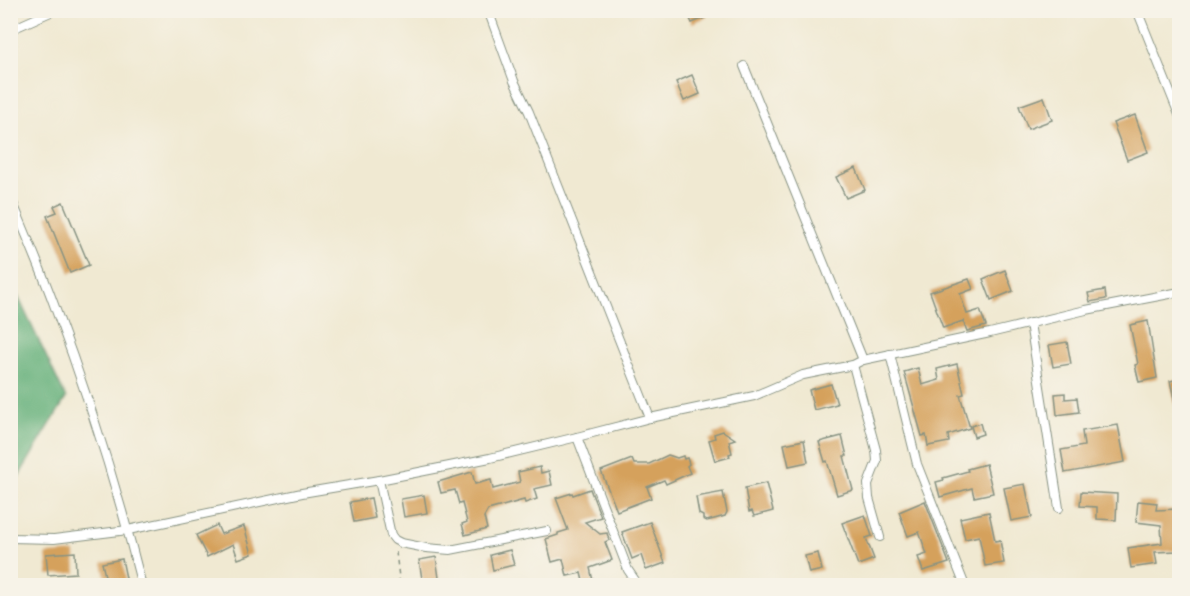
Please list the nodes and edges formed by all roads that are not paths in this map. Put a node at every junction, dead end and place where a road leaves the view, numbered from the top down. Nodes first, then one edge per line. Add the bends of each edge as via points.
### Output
1 (55, 10) edge
2 (488, 10) edge
3 (1137, 10) edge
4 (10, 30) edge
5 (744, 66) dead end
6 (1179, 117) edge
7 (10, 196) edge
8 (1179, 292) edge
9 (1029, 323) junction
10 (890, 354) junction
11 (863, 360) junction
12 (853, 365) junction
13 (650, 418) junction
14 (577, 437) junction
15 (379, 480) junction
16 (1059, 508) dead end
17 (128, 530) junction
18 (547, 531) dead end
19 (880, 537) dead end
20 (10, 538) edge
21 (142, 585) edge
22 (639, 585) edge
23 (964, 585) edge

1 - 4 street
2 - 13 street
3 - 6 street
5 - 11 street
7 - 17 street via 78,372
8 - 9 street
9 - 10 street
9 - 16 street
10 - 11 street
10 - 23 street via 917,464
11 - 12 street
12 - 13 street via 803,375 754,396
12 - 19 street via 876,450 877,461 868,484
13 - 14 street
14 - 15 street
14 - 22 street via 628,570
15 - 17 street
15 - 18 street via 391,535 401,543 450,550
17 - 20 street via 54,539
17 - 21 street

